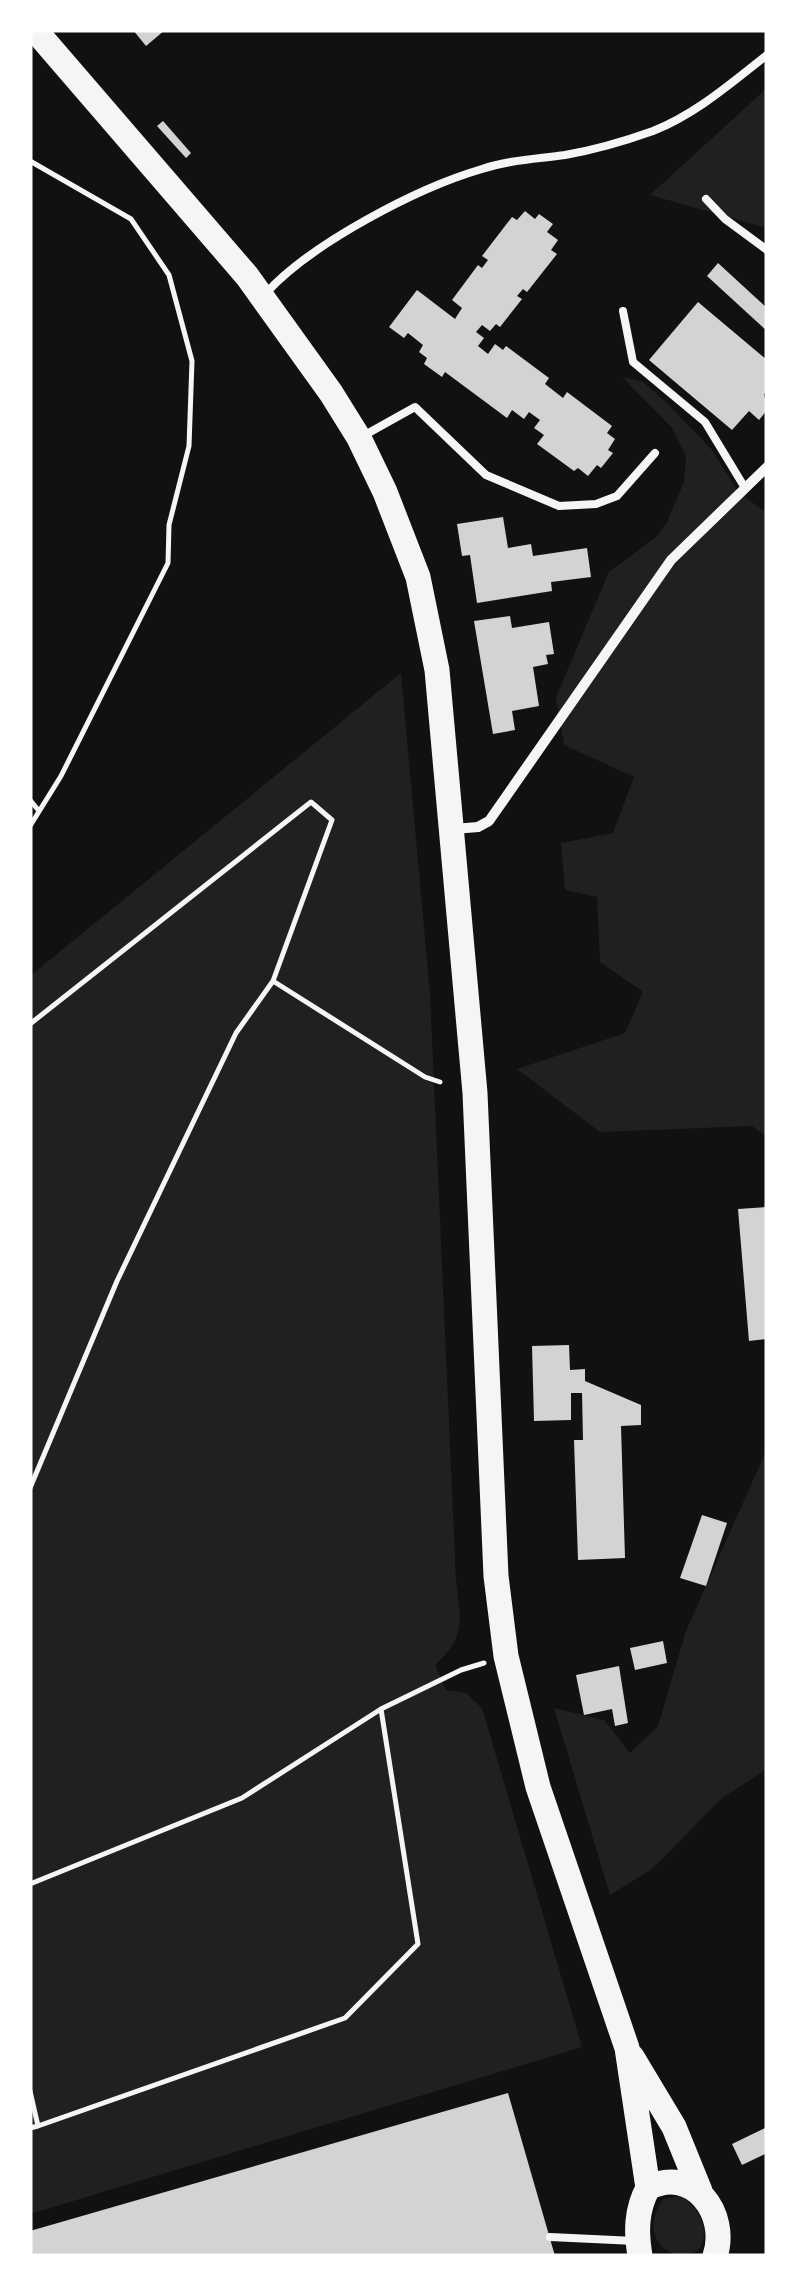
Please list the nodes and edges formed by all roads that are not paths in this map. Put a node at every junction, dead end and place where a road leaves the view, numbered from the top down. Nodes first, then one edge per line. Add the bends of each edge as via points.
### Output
1 (36, 30) edge
2 (767, 56) edge
3 (706, 199) dead end
4 (767, 250) edge
5 (263, 296) junction
6 (623, 311) dead end
7 (359, 438) junction
8 (655, 453) dead end
9 (767, 467) edge
10 (745, 488) junction
11 (453, 829) junction
12 (627, 2048) junction
13 (648, 2188) junction
14 (700, 2191) junction
15 (550, 2238) dead end
16 (639, 2248) edge
17 (715, 2256) edge

1 - 5 main road
2 - 5 lane via 698,108 655,130 484,168 430,188 323,247
3 - 4 lane
5 - 7 main road
6 - 10 lane via 633,362 705,422
7 - 8 lane via 415,407 486,475 558,506 617,496
7 - 11 main road via 406,544 427,612
9 - 10 street
10 - 11 street via 671,560 490,821
11 - 12 main road via 475,1093 496,1576 506,1656 542,1801
12 - 13 main road
12 - 14 main road via 666,2112
13 - 14 main road via 669,2181
13 - 16 main road via 638,2215
14 - 17 main road via 720,2233
15 - 16 lane

